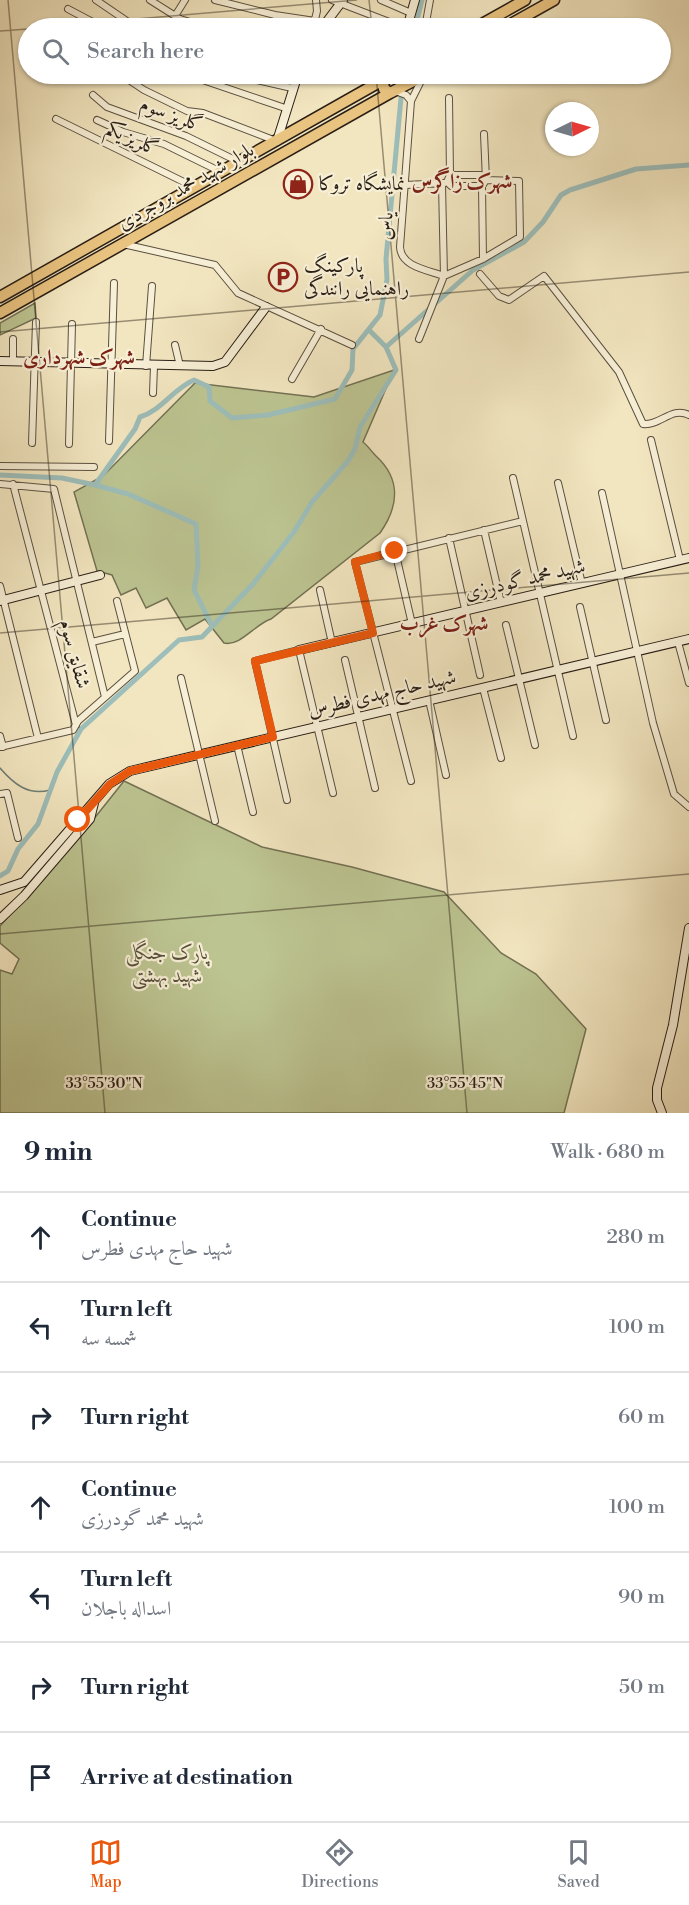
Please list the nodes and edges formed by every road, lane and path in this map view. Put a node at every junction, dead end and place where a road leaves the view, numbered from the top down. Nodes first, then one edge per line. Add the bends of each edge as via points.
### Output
1 (96, 0) edge
2 (150, 0) edge
3 (185, 0) edge
4 (215, 0) edge
5 (316, 0) edge
6 (381, 0) edge
7 (414, 0) edge
8 (430, 0) edge
9 (554, 0) edge
10 (338, 1) edge
11 (519, 1) edge
12 (68, 9) dead end
13 (411, 13) junction
14 (175, 16) junction
15 (85, 18) edge
16 (122, 18) edge
17 (178, 18) edge
18 (296, 18) edge
19 (315, 18) edge
20 (328, 18) edge
21 (381, 18) edge
22 (409, 18) edge
23 (427, 18) edge
24 (491, 18) edge
25 (522, 18) edge
26 (135, 84) edge
27 (214, 84) edge
28 (274, 84) edge
29 (294, 84) edge
30 (376, 84) edge
31 (383, 84) edge
32 (407, 84) edge
33 (420, 84) edge
34 (292, 88) junction
35 (392, 92) junction
36 (93, 95) dead end
37 (449, 98) dead end
38 (411, 101) junction
39 (285, 108) junction
40 (56, 120) dead end
41 (97, 120) dead end
42 (484, 134) dead end
43 (277, 141) junction
44 (240, 162) junction
45 (222, 172) junction
46 (446, 181) junction
47 (484, 183) junction
48 (406, 185) junction
49 (195, 187) junction
50 (122, 243) junction
51 (483, 259) junction
52 (480, 274) dead end
53 (444, 276) junction
54 (114, 283) dead end
55 (152, 286) dead end
56 (0, 297) edge
57 (266, 307) junction
58 (0, 313) edge
59 (36, 322) dead end
60 (72, 324) dead end
61 (321, 329) junction
62 (13, 339) dead end
63 (419, 339) dead end
64 (175, 345) dead end
65 (352, 345) dead end
66 (0, 361) edge
67 (14, 361) junction
68 (35, 362) junction
69 (71, 363) junction
70 (110, 365) junction
71 (150, 366) junction
72 (180, 366) junction
73 (292, 379) dead end
74 (153, 393) dead end
75 (689, 415) edge
76 (651, 440) dead end
77 (109, 441) dead end
78 (32, 443) dead end
79 (69, 444) dead end
80 (0, 466) edge
81 (94, 466) dead end
82 (513, 478) dead end
83 (558, 483) dead end
84 (0, 484) edge
85 (13, 484) junction
86 (602, 493) dead end
87 (523, 521) junction
88 (484, 530) junction
89 (449, 538) junction
90 (395, 551) junction
91 (685, 559) edge
92 (100, 575) dead end
93 (619, 575) junction
94 (77, 581) junction
95 (582, 584) junction
96 (0, 586) edge
97 (41, 590) junction
98 (320, 590) dead end
99 (540, 594) junction
100 (2, 600) edge
101 (117, 601) dead end
102 (501, 603) junction
103 (580, 607) dead end
104 (466, 611) junction
105 (412, 624) junction
106 (506, 625) dead end
107 (373, 633) junction
108 (125, 634) junction
109 (689, 639) edge
110 (92, 642) junction
111 (678, 642) junction
112 (332, 643) junction
113 (299, 651) junction
114 (636, 652) junction
115 (345, 660) dead end
116 (593, 662) junction
117 (557, 670) junction
118 (480, 675) dead end
119 (181, 678) dead end
120 (518, 679) junction
121 (689, 683) edge
122 (483, 688) junction
123 (105, 697) junction
124 (429, 700) junction
125 (393, 709) junction
126 (357, 717) junction
127 (606, 720) dead end
128 (76, 725) junction
129 (317, 727) junction
130 (0, 736) edge
131 (573, 736) dead end
132 (273, 737) junction
133 (38, 738) junction
134 (237, 745) junction
135 (535, 745) dead end
136 (1, 747) edge
137 (197, 755) junction
138 (501, 758) dead end
139 (446, 775) dead end
140 (411, 781) dead end
141 (375, 788) dead end
142 (333, 793) dead end
143 (0, 794) edge
144 (287, 800) dead end
145 (94, 802) junction
146 (689, 807) edge
147 (253, 812) dead end
148 (214, 821) dead end
149 (18, 838) dead end
150 (0, 890) edge
151 (0, 919) edge
152 (689, 928) edge
153 (686, 960) edge
154 (662, 1113) edge

1 - 16 street
2 - 14 street
3 - 14 street
4 - 18 street
5 - 19 street
6 - 13 street
7 - 13 street
8 - 23 street
9 - 25 highway
10 - 20 street
10 - 21 street
11 - 24 highway
12 - 15 street
13 - 22 street
14 - 17 street
26 - 43 street via 187,111 203,113
27 - 39 street
28 - 34 street
29 - 34 street
30 - 43 highway, بلوار شهید محمد بروجردی
31 - 35 highway via 384,89
32 - 35 highway, بلوار شهید محمد بروجردی
33 - 38 street
34 - 39 street
35 - 38 street via 406,95
35 - 50 highway, بلوار شهید محمد بروجردی
36 - 44 street, گلریز سوم via 107,107 186,136
37 - 46 street
38 - 48 street, یاس
39 - 43 street
40 - 49 street, گلریز یکم
41 - 45 street via 164,144
42 - 47 street
43 - 44 highway, بلوار شهید محمد بروجردی
44 - 45 highway, بلوار شهید محمد بروجردی
45 - 49 highway, بلوار شهید محمد بروجردی
46 - 47 street via 451,186
46 - 47 street via 481,175
46 - 48 street
46 - 53 street
47 - 51 street
47 - 51 street via 519,181 520,237
48 - 53 street, یاس via 400,252 408,263
49 - 56 highway, بلوار شهید محمد بروجردی
50 - 57 street via 216,265 238,293
50 - 58 highway, بلوار شهید محمد بروجردی
51 - 53 street
52 - 75 street via 499,296 508,300 544,276 619,372 642,424 651,425 674,413
53 - 63 street
54 - 70 street
55 - 71 street
57 - 61 street
57 - 72 street via 225,362
59 - 68 street
60 - 69 street
61 - 65 street
61 - 73 street
62 - 67 street
64 - 72 street
66 - 67 street
67 - 68 street
68 - 69 street
68 - 78 street
69 - 70 street
69 - 79 street
70 - 71 street
70 - 77 street
71 - 72 street
71 - 74 street
76 - 91 street
80 - 81 street
82 - 87 street
83 - 95 street
84 - 85 street
85 - 94 street via 54,489
85 - 97 street, شقایق سوم
86 - 93 street
87 - 88 street
87 - 99 street
88 - 89 street
88 - 102 street
89 - 90 street
89 - 104 street
90 - 105 street
90 - 107 street via 355,562
91 - 93 street, شهید محمد گودرزی
92 - 94 street
93 - 95 street, شهید محمد گودرزی
93 - 114 street
94 - 97 street
94 - 110 street
95 - 99 street, شهید محمد گودرزی
96 - 100 street
97 - 100 street
97 - 128 street, شقایق سوم
98 - 112 street
99 - 102 street, شهید محمد گودرزی
99 - 117 street
100 - 133 street
101 - 108 street
102 - 104 street, شهید محمد گودرزی
103 - 116 street
104 - 105 street, شهید محمد گودرزی
104 - 118 street
105 - 107 street, شهید محمد گودرزی
106 - 120 street
107 - 112 street, شهید محمد گودرزی
107 - 125 street
108 - 110 street
108 - 123 street via 135,670
109 - 111 street, شهید حاج مهدی فطرس
110 - 123 street
111 - 114 street, شهید حاج مهدی فطرس
111 - 121 street
112 - 113 street, شهید محمد گودرزی
113 - 129 street
113 - 132 street via 255,661
114 - 116 street, شهید حاج مهدی فطرس
114 - 146 street via 674,794
115 - 126 street
116 - 117 street, شهید حاج مهدی فطرس
116 - 127 street
117 - 120 street, شهید حاج مهدی فطرس
117 - 131 street
119 - 137 street
120 - 122 street, شهید حاج مهدی فطرس
120 - 135 street
122 - 124 street, شهید حاج مهدی فطرس
122 - 138 street
123 - 128 street
124 - 125 street, شهید حاج مهدی فطرس
124 - 139 street
125 - 126 street, شهید حاج مهدی فطرس
125 - 140 street
126 - 129 street, شهید حاج مهدی فطرس
126 - 141 street
128 - 133 street via 73,730
129 - 132 street, شهید حاج مهدی فطرس
129 - 142 street
130 - 136 street
132 - 134 street, شهید حاج مهدی فطرس
132 - 144 street
133 - 136 street
134 - 137 street, شهید حاج مهدی فطرس
134 - 147 street
137 - 145 street, شهید حاج مهدی فطرس via 123,774
137 - 148 street
143 - 149 street via 7,792
145 - 150 street, شهید حاج مهدی فطرس via 24,882
145 - 151 street via 90,819
152 - 153 street
153 - 154 street via 657,1088

